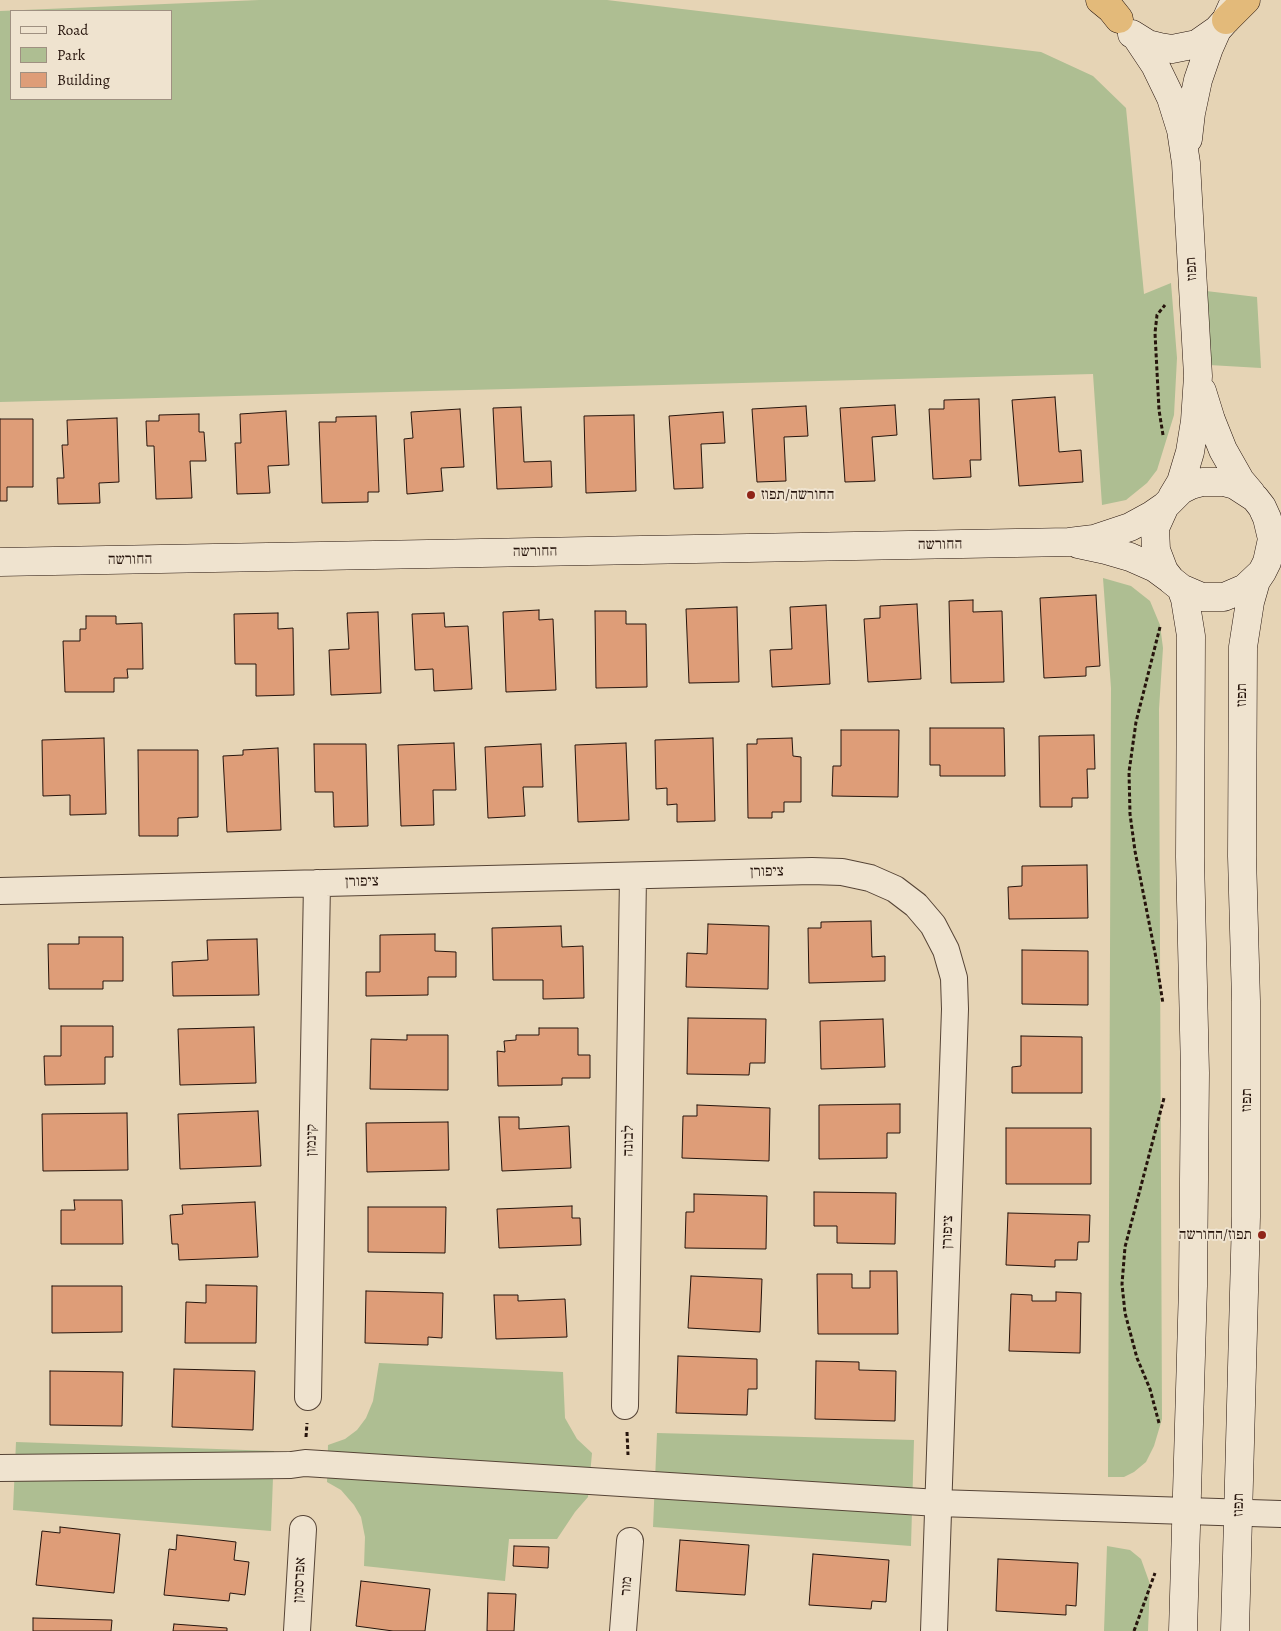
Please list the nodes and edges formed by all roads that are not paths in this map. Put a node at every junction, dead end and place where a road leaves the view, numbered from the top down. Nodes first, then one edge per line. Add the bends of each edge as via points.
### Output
1 (1100, 0) edge
2 (1246, 0) edge
3 (1226, 17) edge
4 (1122, 19) edge
5 (1186, 163) junction
6 (1198, 376) junction
7 (1172, 495) junction
8 (1266, 508) edge
9 (1069, 542) junction
10 (0, 562) edge
11 (1270, 563) edge
12 (1176, 584) junction
13 (634, 876) junction
14 (316, 883) junction
15 (0, 891) edge
16 (308, 1398) dead end
17 (625, 1406) dead end
18 (0, 1468) edge
19 (938, 1503) junction
20 (1186, 1511) junction
21 (1239, 1513) junction
22 (1281, 1514) edge
23 (303, 1529) dead end
24 (630, 1541) dead end
25 (297, 1631) edge
26 (623, 1631) edge
27 (934, 1631) edge
28 (1182, 1631) edge
29 (1235, 1631) edge

1 - 4 highway
2 - 3 highway
3 - 4 street via 1197,44 1172,48 1154,46
3 - 5 street, תפוז via 1206,56 1194,96
4 - 5 street, תפוז via 1155,65 1171,98 1181,130
5 - 6 street, תפוז
6 - 7 street, תפוז via 1192,437
6 - 8 street, תפוז via 1223,450 1240,480
7 - 8 street via 1202,482 1224,482 1235,485
7 - 9 street, החורשה via 1152,515 1130,527 1094,539
7 - 12 street via 1156,528 1156,550 1164,571
8 - 11 street via 1272,539
9 - 10 street, החורשה
9 - 12 street, החורשה via 1130,557 1155,568
11 - 12 street via 1245,588 1224,597 1202,597
11 - 21 street, תפוז via 1256,581 1243,647 1242,856 1247,1145
12 - 20 street via 1187,608 1191,636 1190,857 1195,1074
13 - 14 street, ציפורן
13 - 17 street, לבונה
13 - 19 street, ציפורן via 842,872 870,878 895,889 934,925 954,978 955,1009
14 - 15 street, ציפורן
14 - 16 street, קינמון
18 - 19 street via 305,1464
19 - 20 street
19 - 27 street, ציפורן
20 - 21 street
20 - 28 street
21 - 22 street
21 - 29 street, תפוז
23 - 25 street, אפרסמון
24 - 26 street, מור

